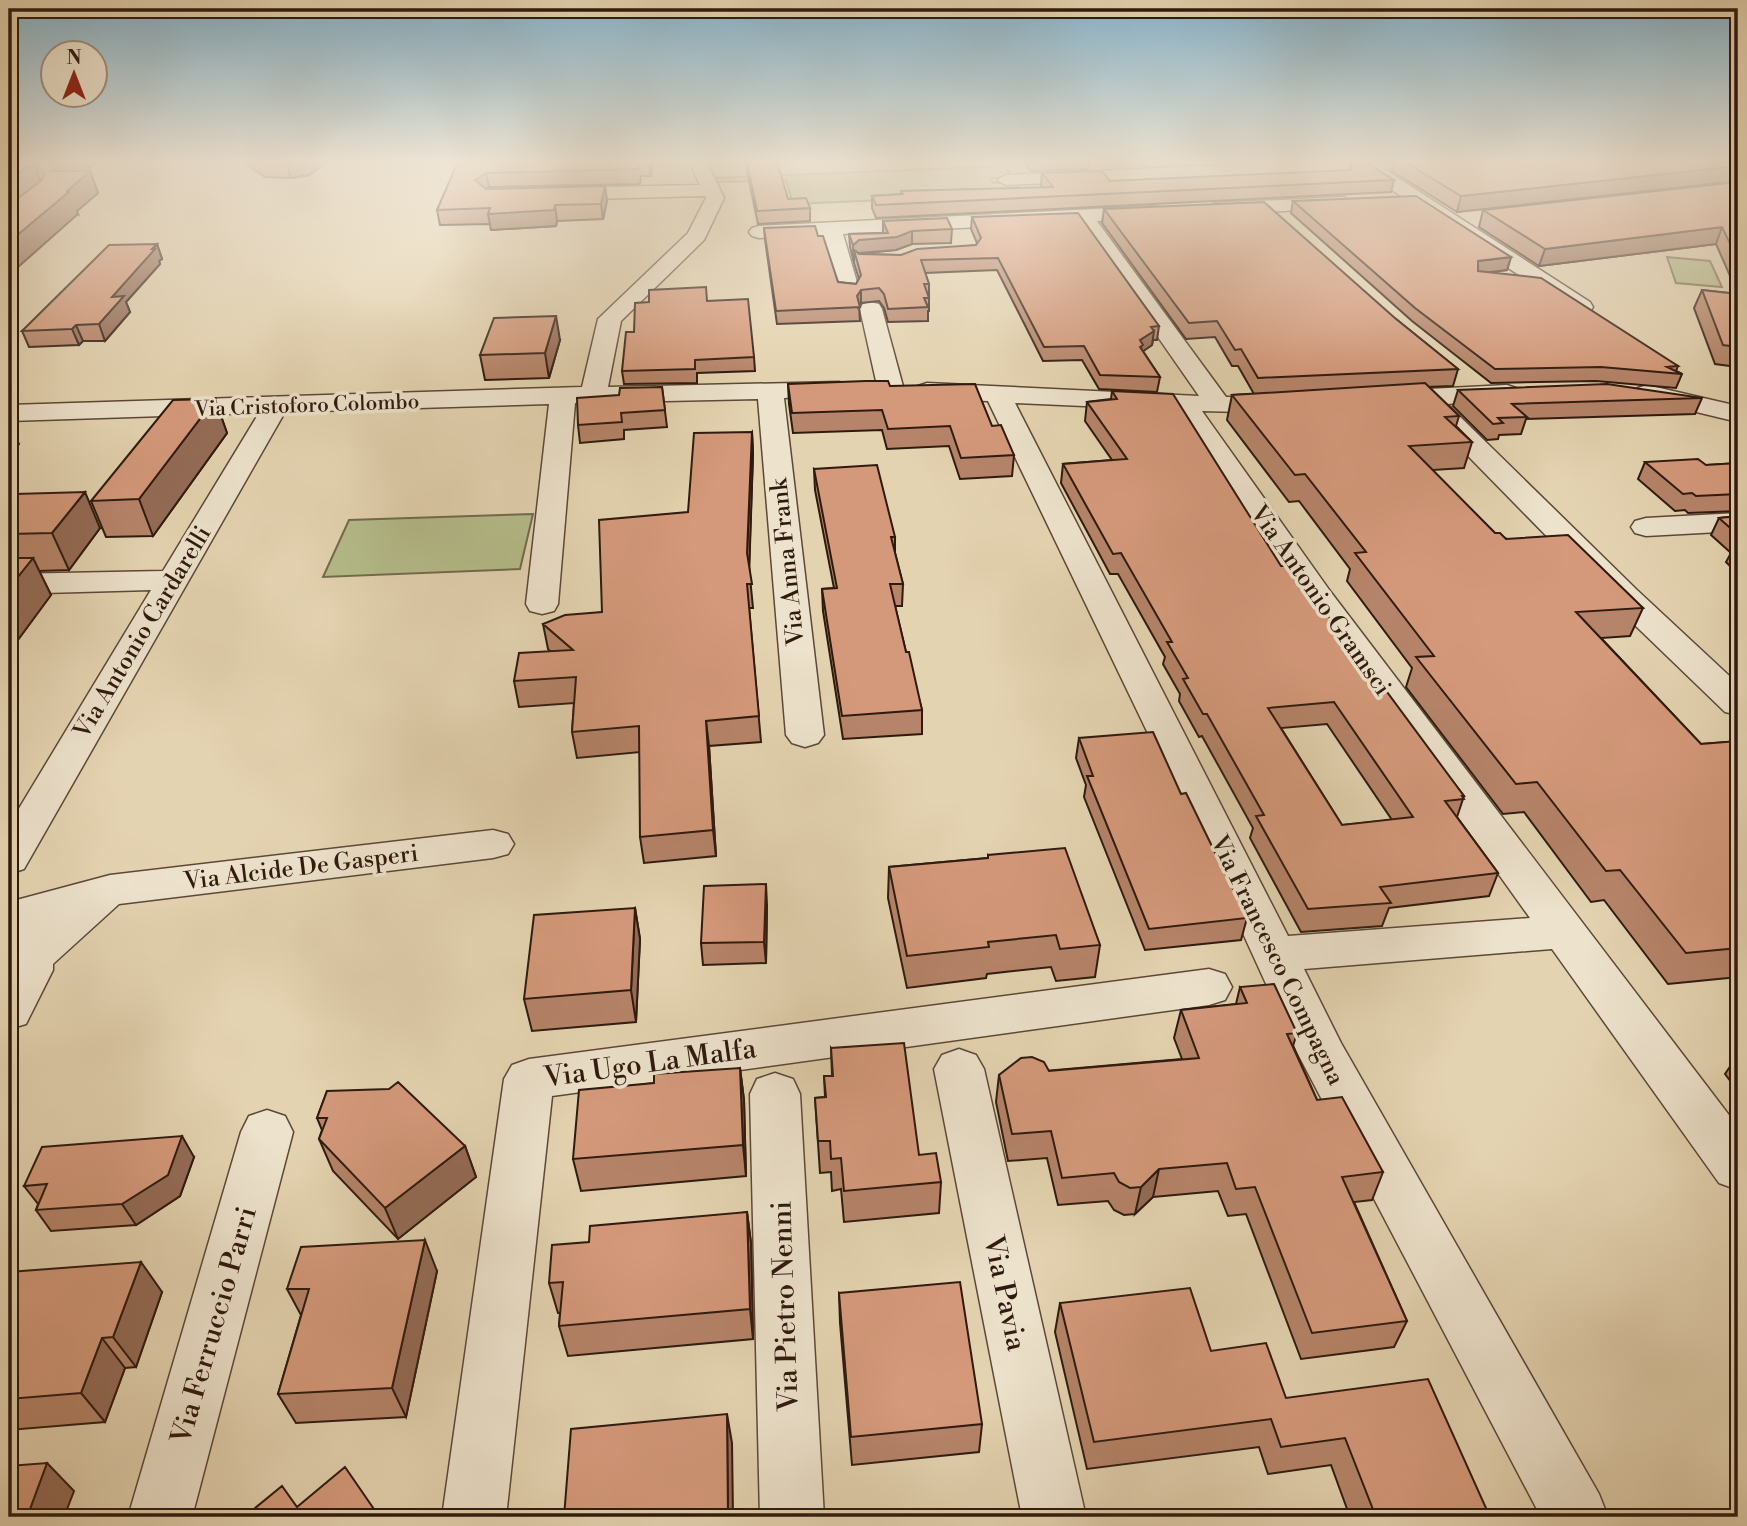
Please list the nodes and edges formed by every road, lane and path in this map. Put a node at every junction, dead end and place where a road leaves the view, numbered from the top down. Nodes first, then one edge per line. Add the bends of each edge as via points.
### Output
1 (698, 233) edge
2 (832, 233) edge
3 (1095, 233) edge
4 (1472, 233) edge
5 (848, 289) edge
6 (871, 309) dead end
7 (1603, 320) edge
8 (1454, 370) edge
9 (1693, 379) dead end
10 (770, 390) junction
11 (891, 390) junction
12 (1618, 390) edge
13 (1532, 392) edge
14 (998, 394) junction
15 (1485, 395) junction
16 (564, 397) junction
17 (593, 397) junction
18 (1426, 398) junction
19 (1361, 401) edge
20 (1200, 403) junction
21 (1309, 403) edge
22 (276, 406) junction
23 (1738, 411) edge
24 (9, 413) edge
25 (1738, 522) edge
26 (1647, 527) dead end
27 (173, 580) junction
28 (9, 584) edge
29 (542, 604) dead end
30 (1738, 704) edge
31 (805, 735) dead end
32 (493, 844) dead end
33 (9, 859) edge
34 (110, 890) junction
35 (9, 918) edge
36 (1562, 932) junction
37 (20, 942) edge
38 (1275, 954) junction
39 (1209, 987) dead end
40 (9, 1011) edge
41 (959, 1069) dead end
42 (775, 1094) dead end
43 (267, 1132) dead end
44 (1738, 1167) edge
45 (160, 1517) edge
46 (474, 1517) edge
47 (792, 1517) edge
48 (1054, 1517) edge
49 (1576, 1517) edge

1 - 17 street via 610,319
2 - 5 street
3 - 20 street, Via Antonio Gramsci
4 - 7 street
6 - 11 street
8 - 15 street
9 - 23 street
10 - 11 street, Via Cristoforo Colombo
10 - 17 street, Via Cristoforo Colombo
10 - 31 street, Via Anna Frank
11 - 14 street, Via Cristoforo Colombo
12 - 23 street
13 - 15 street
14 - 20 street, Via Cristoforo Colombo
14 - 38 street, Via Francesco Compagna
15 - 18 street
16 - 17 street, Via Cristoforo Colombo
16 - 22 street, Via Cristoforo Colombo
16 - 29 street
18 - 19 street
18 - 30 street
20 - 21 street, Via Cristoforo Colombo
20 - 36 street, Via Antonio Gramsci via 1318,598
22 - 24 street, Via Cristoforo Colombo
22 - 27 street, Via Antonio Cardarelli
25 - 26 street
27 - 28 street
27 - 33 street, Via Antonio Cardarelli
32 - 34 street, Via Alcide De Gasperi
34 - 35 street, Via Alcide De Gasperi
34 - 37 street
36 - 38 street
36 - 44 street, Via Antonio Gramsci
37 - 40 street via 26,980
38 - 49 street, Via Francesco Compagna via 1322,1054
39 - 46 street, Via Ugo La Malfa via 529,1079
41 - 48 street, Via Pavia
42 - 47 street, Via Pietro Nenni
43 - 45 street, Via Ferruccio Parri

